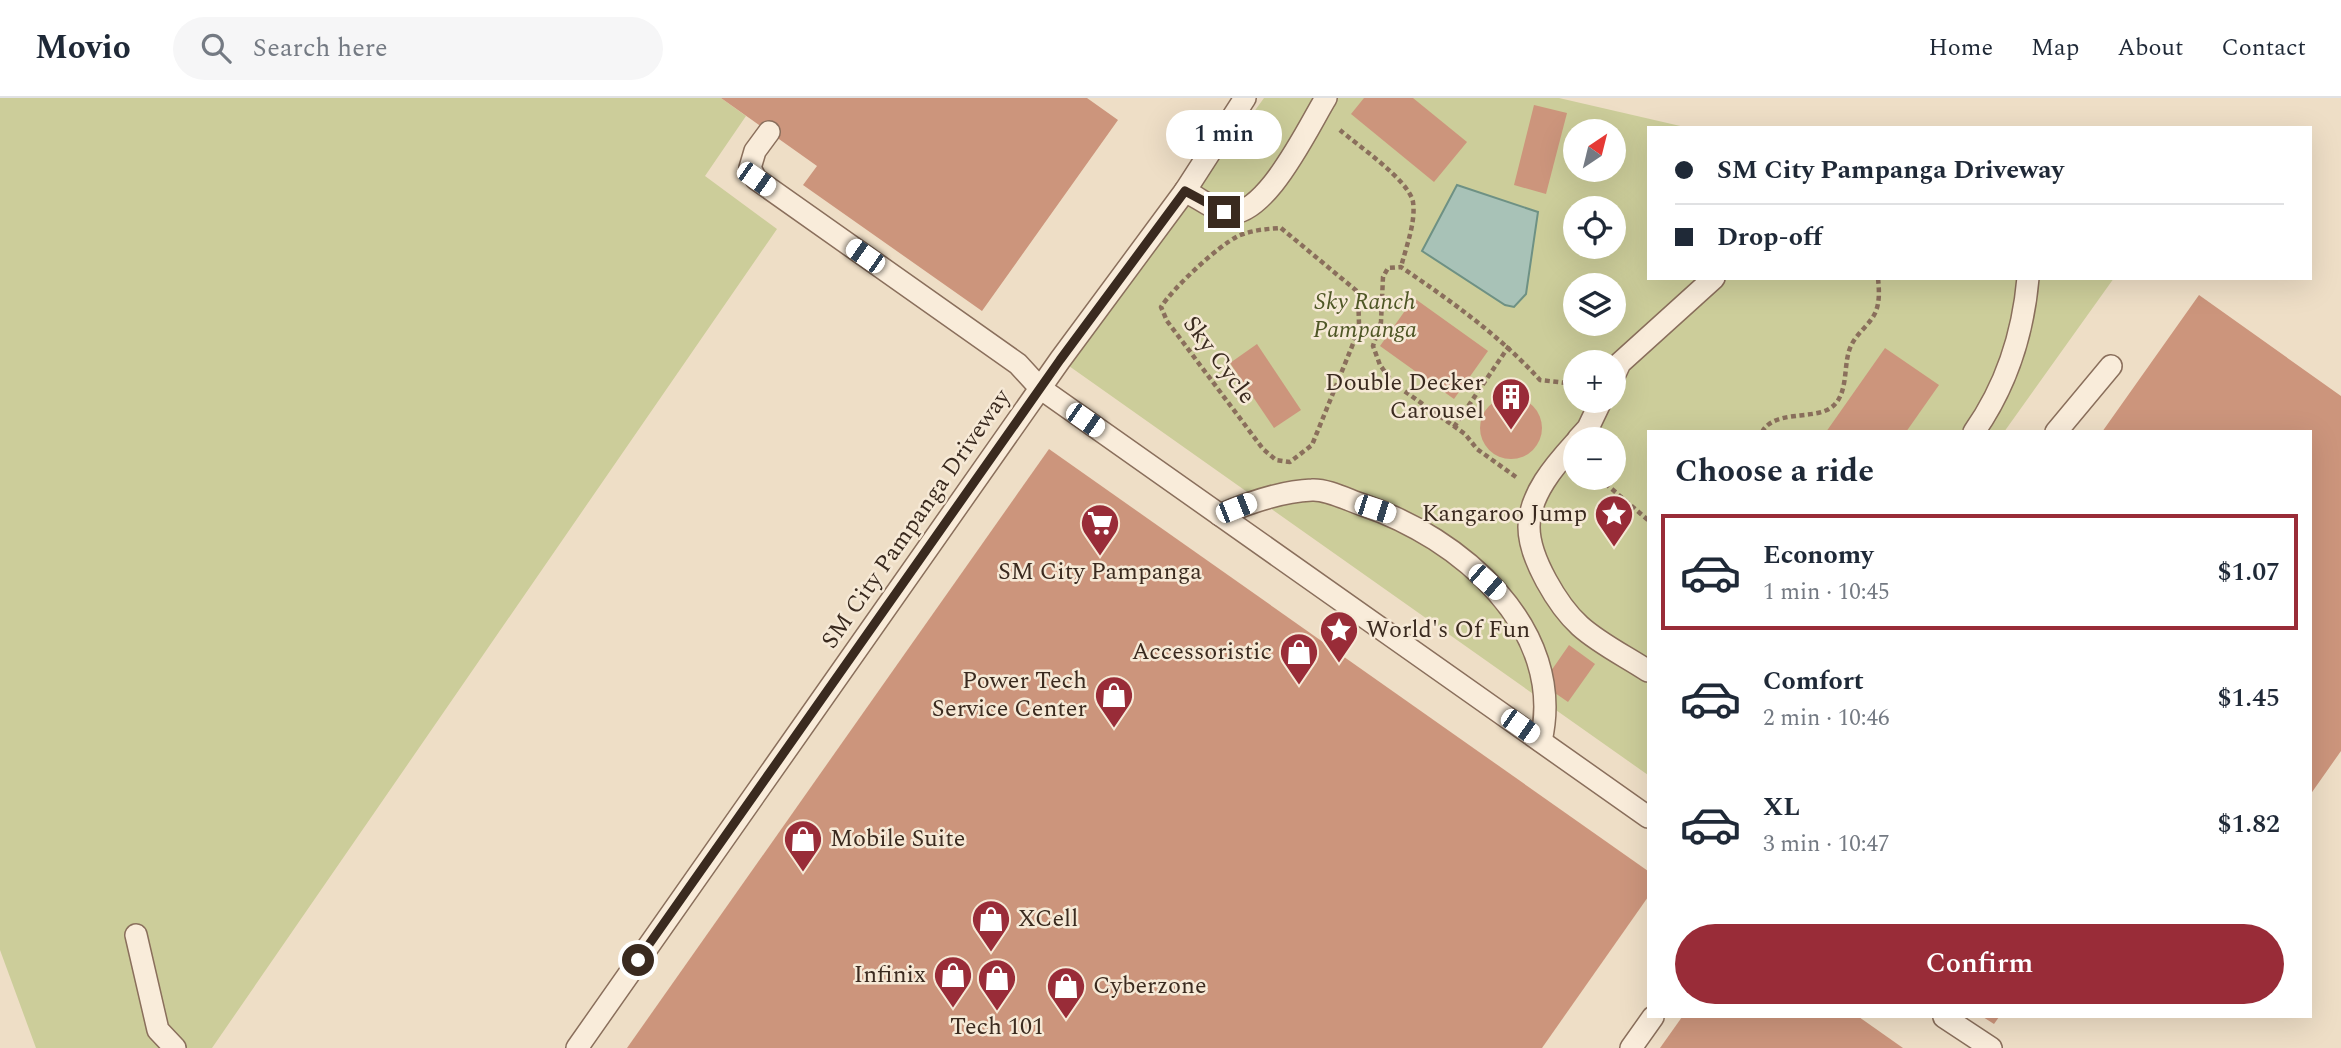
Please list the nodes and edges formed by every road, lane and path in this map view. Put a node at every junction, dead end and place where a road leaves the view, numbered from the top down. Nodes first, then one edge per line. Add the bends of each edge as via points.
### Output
1 (1245, 98) edge
2 (1322, 104) edge
3 (769, 132) dead end
4 (1185, 191) junction
5 (1401, 267) junction
6 (1712, 280) edge
7 (1878, 280) edge
8 (2028, 280) edge
9 (1509, 346) junction
10 (1626, 358) edge
11 (2111, 366) dead end
12 (1563, 383) edge
13 (1040, 388) junction
14 (1454, 427) junction
15 (1247, 428) joint
16 (1763, 430) edge
17 (1975, 430) edge
18 (2058, 430) edge
19 (1563, 456) edge
20 (1613, 490) edge
21 (1539, 493) junction
22 (1220, 515) junction
23 (1647, 519) edge
24 (1647, 670) edge
25 (1541, 741) junction
26 (1647, 816) edge
27 (136, 935) dead end
28 (1652, 1018) edge
29 (1946, 1018) edge
30 (175, 1048) edge
31 (576, 1048) edge
32 (1631, 1048) edge
33 (1991, 1048) edge

1 - 4 lane
2 - 4 lane via 1266,195 1246,211 1224,212
2 - 5 path via 1404,184 1413,200
3 - 13 lane via 755,151 750,168 756,179 1018,364
4 - 13 lane
5 - 9 path
5 - 14 path via 1388,268 1383,277 1376,356 1393,383
6 - 10 lane
7 - 16 path via 1876,311 1849,348 1839,397 1829,409 1782,418
8 - 17 lane via 2016,349 1994,404
9 - 12 path via 1540,380
9 - 14 path
11 - 18 lane
13 - 22 lane, SM City Pampanga Driveway
13 - 31 lane, SM City Pampanga Driveway
14 - 21 path via 1492,461
15 - 15 path, Sky Cycle via 1276,460 1290,462 1301,456 1312,445 1359,324 1358,292 1281,228 1236,237 1180,284 1161,307
19 - 21 lane
20 - 23 path
21 - 24 lane via 1529,527 1538,564 1557,599 1581,627
22 - 25 lane, SM City Pampanga Driveway
22 - 25 lane via 1252,502 1314,489 1395,516 1438,540 1503,596 1529,636 1538,659 1546,718
25 - 26 lane, SM City Pampanga Driveway
27 - 30 lane via 158,1030
28 - 32 lane
29 - 33 lane

